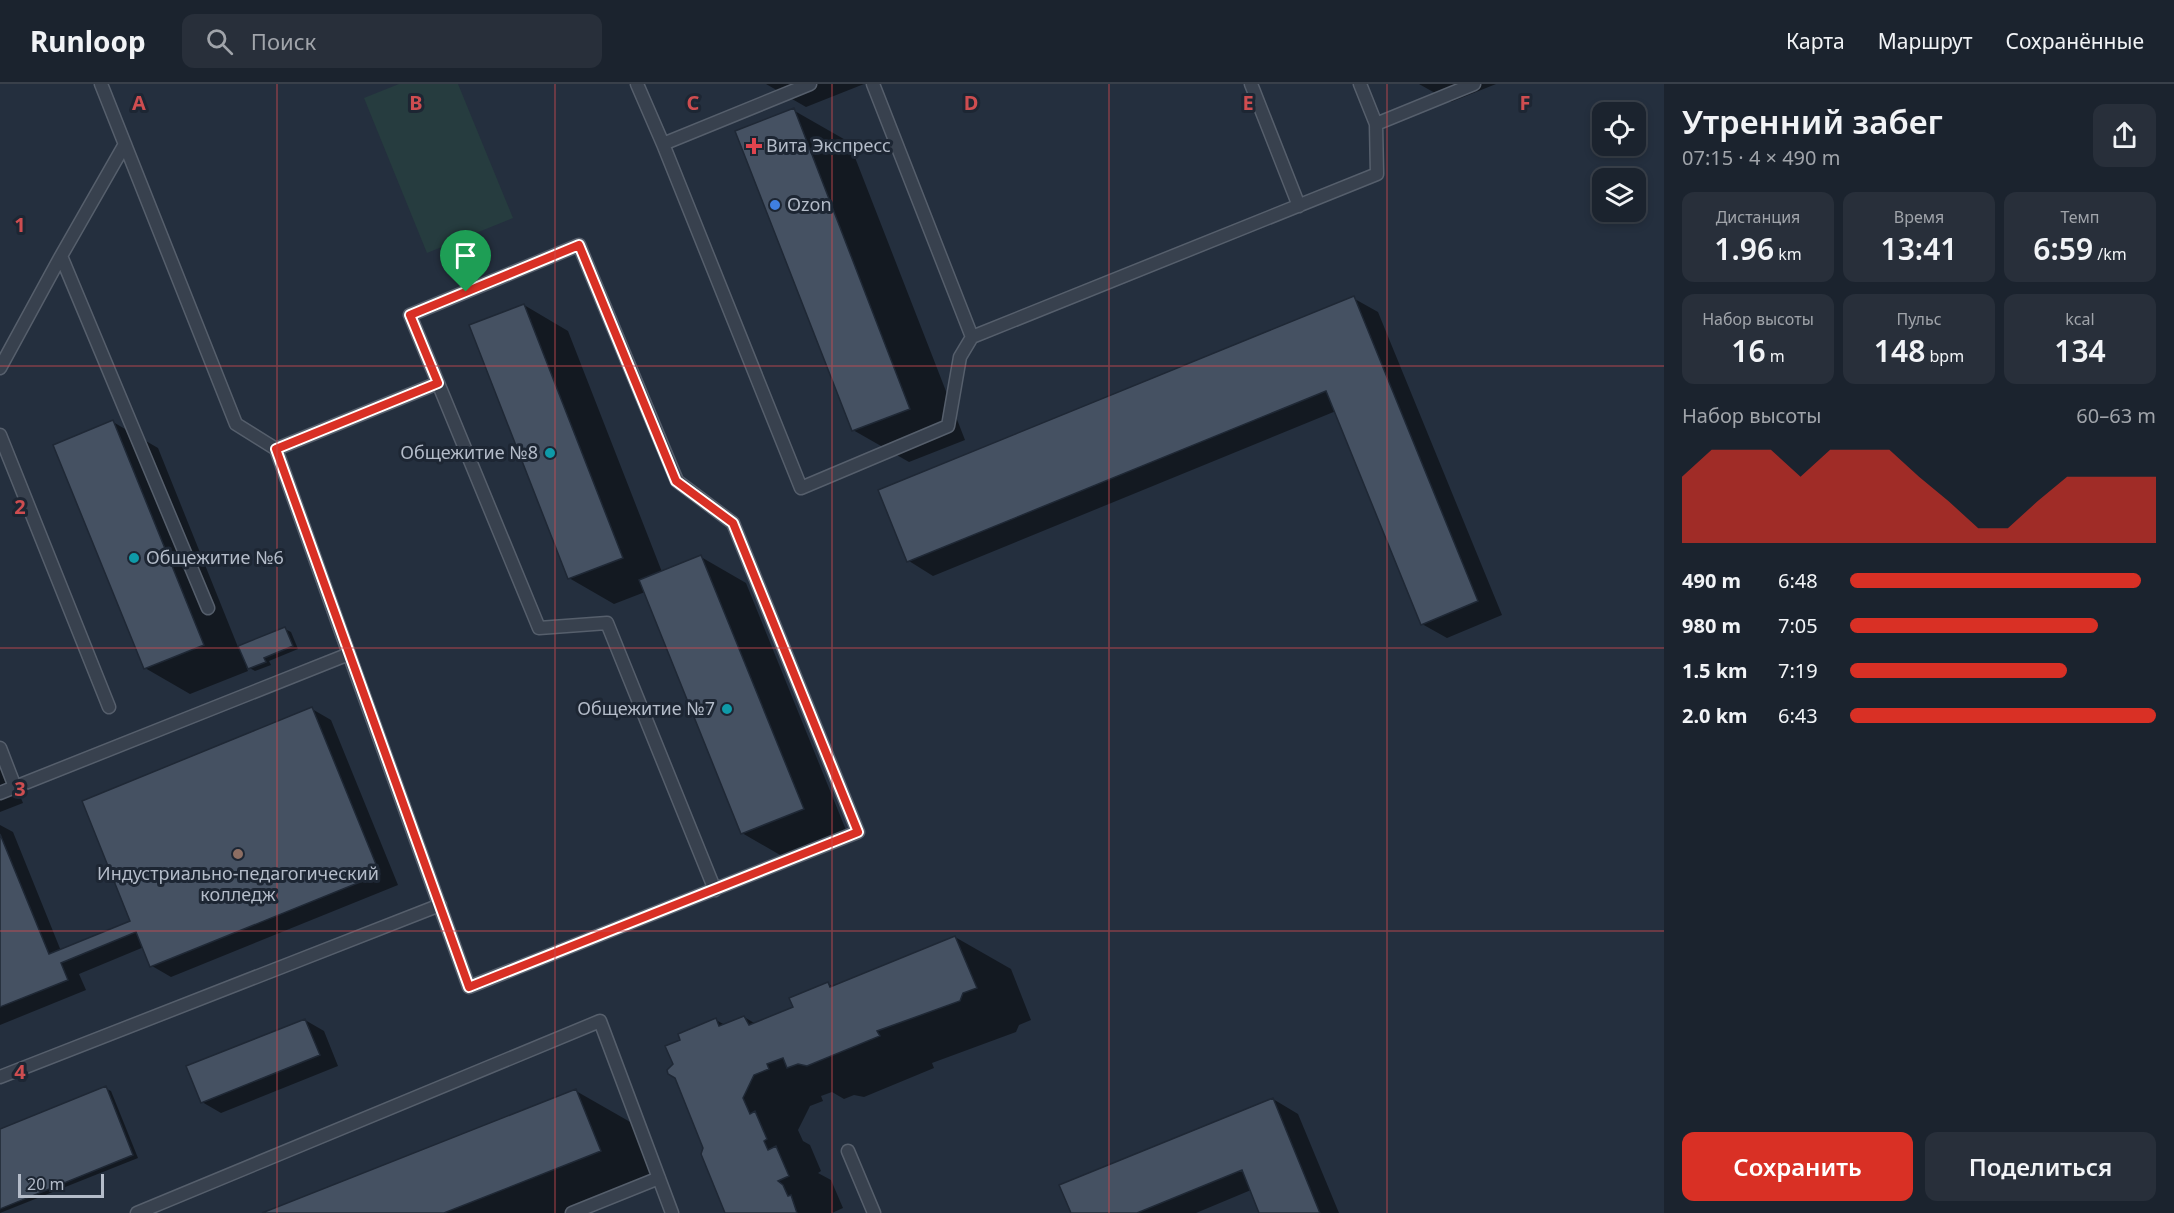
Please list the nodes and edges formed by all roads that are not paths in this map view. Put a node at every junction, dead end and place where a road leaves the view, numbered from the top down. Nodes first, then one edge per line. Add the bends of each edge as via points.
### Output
1 (101, 84) edge
2 (637, 84) edge
3 (810, 84) edge
4 (873, 84) edge
5 (1251, 84) edge
6 (1360, 84) edge
7 (1474, 84) edge
8 (1376, 124) junction
9 (125, 144) junction
10 (663, 144) junction
11 (1299, 206) junction
12 (61, 256) junction
13 (972, 337) junction
14 (0, 368) edge
15 (438, 383) junction
16 (0, 435) edge
17 (276, 449) junction
18 (208, 608) dead end
19 (349, 654) junction
20 (109, 707) dead end
21 (0, 748) edge
22 (15, 787) junction
23 (0, 793) edge
24 (715, 890) junction
25 (440, 905) junction
26 (0, 1077) edge
27 (848, 1150) dead end
28 (659, 1178) junction
29 (137, 1213) edge
30 (572, 1213) edge
31 (672, 1213) edge
32 (874, 1213) edge

1 - 9 lane
2 - 10 lane
3 - 10 lane
4 - 13 lane
5 - 11 lane
6 - 8 lane
7 - 8 lane
8 - 11 lane via 1377,174
9 - 12 lane
9 - 17 lane via 236,424
10 - 13 lane via 801,488 948,426 960,357
11 - 13 lane
12 - 14 lane
12 - 18 lane
15 - 17 lane
15 - 24 lane via 539,628 607,623
15 - 24 lane via 410,315 579,245 676,481 733,523 858,832
16 - 20 lane
17 - 19 lane
19 - 22 lane
19 - 25 lane
21 - 22 lane
22 - 23 lane
24 - 25 lane via 469,987
25 - 26 lane
27 - 32 lane
28 - 29 lane via 600,1021
28 - 30 lane
28 - 31 lane

